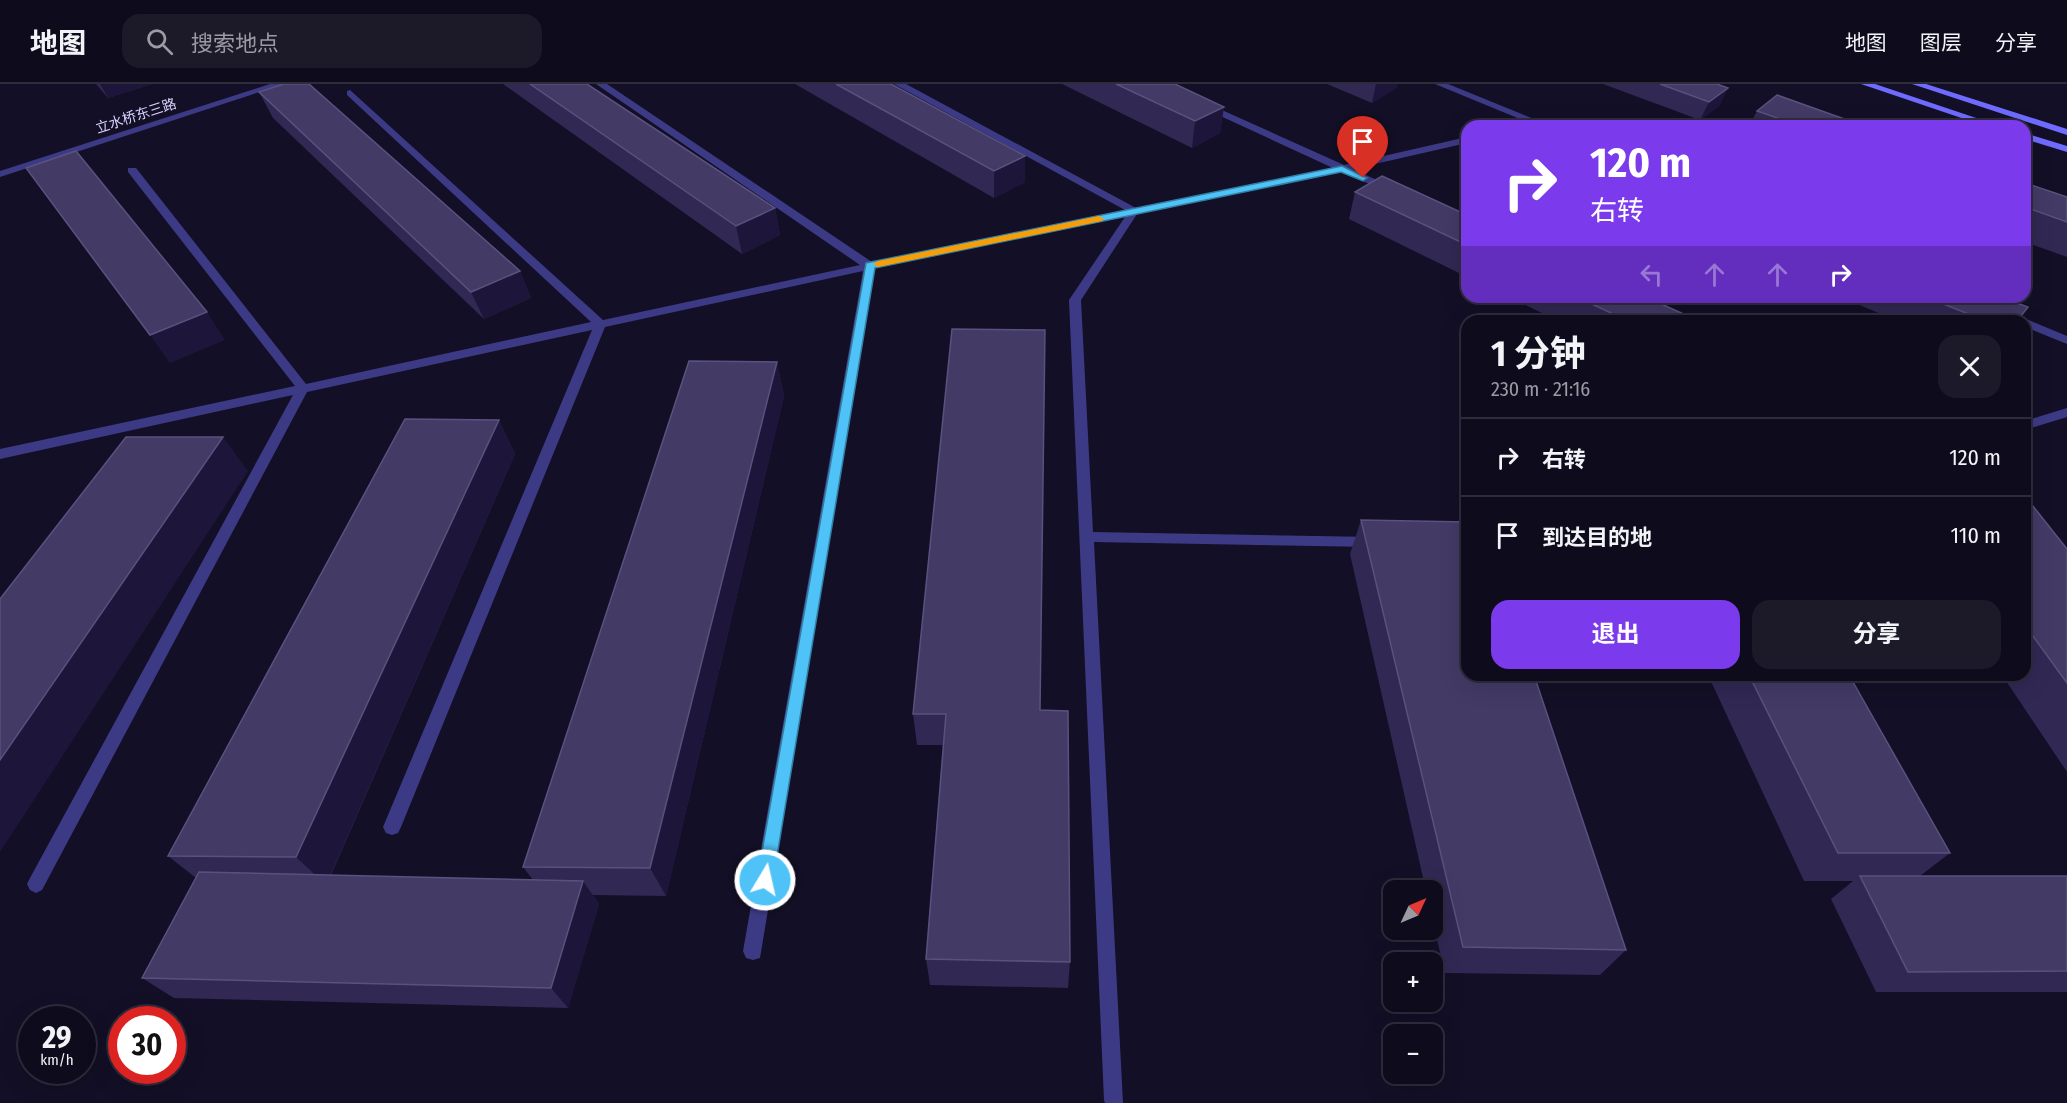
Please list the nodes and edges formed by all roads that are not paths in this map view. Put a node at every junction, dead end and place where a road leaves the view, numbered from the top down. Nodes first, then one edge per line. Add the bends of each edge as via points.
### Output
1 (279, 84) edge
2 (601, 84) edge
3 (899, 84) edge
4 (1440, 84) edge
5 (1866, 84) edge
6 (1917, 84) edge
7 (350, 93) dead end
8 (1190, 99) edge
9 (1530, 120) edge
10 (1977, 120) edge
11 (2030, 120) edge
12 (2031, 120) edge
13 (2067, 132) edge
14 (2031, 138) edge
15 (1461, 141) edge
16 (2067, 149) edge
17 (1342, 169) junction
18 (132, 170) dead end
19 (0, 174) edge
20 (1404, 197) edge
21 (1134, 211) junction
22 (870, 266) junction
23 (1977, 303) edge
24 (2006, 315) edge
25 (600, 324) junction
26 (2031, 325) edge
27 (2067, 340) edge
28 (303, 388) junction
29 (2067, 412) edge
30 (2031, 424) edge
31 (0, 454) edge
32 (1086, 537) junction
33 (1384, 542) edge
34 (392, 827) dead end
35 (36, 884) dead end
36 (753, 951) dead end
37 (1114, 1100) dead end

1 - 19 street, 立水桥东三路
2 - 22 street
3 - 21 street
4 - 9 street
5 - 10 main road
6 - 11 main road
7 - 25 street
8 - 17 street
12 - 13 main road
14 - 16 main road
15 - 17 street
17 - 20 street
17 - 21 street
18 - 28 street
21 - 22 street
21 - 32 street via 1075,300
22 - 25 street
22 - 36 street
23 - 24 street
25 - 28 street
25 - 34 street
26 - 27 street
28 - 31 street
28 - 35 street
29 - 30 street
32 - 33 street
32 - 37 street

